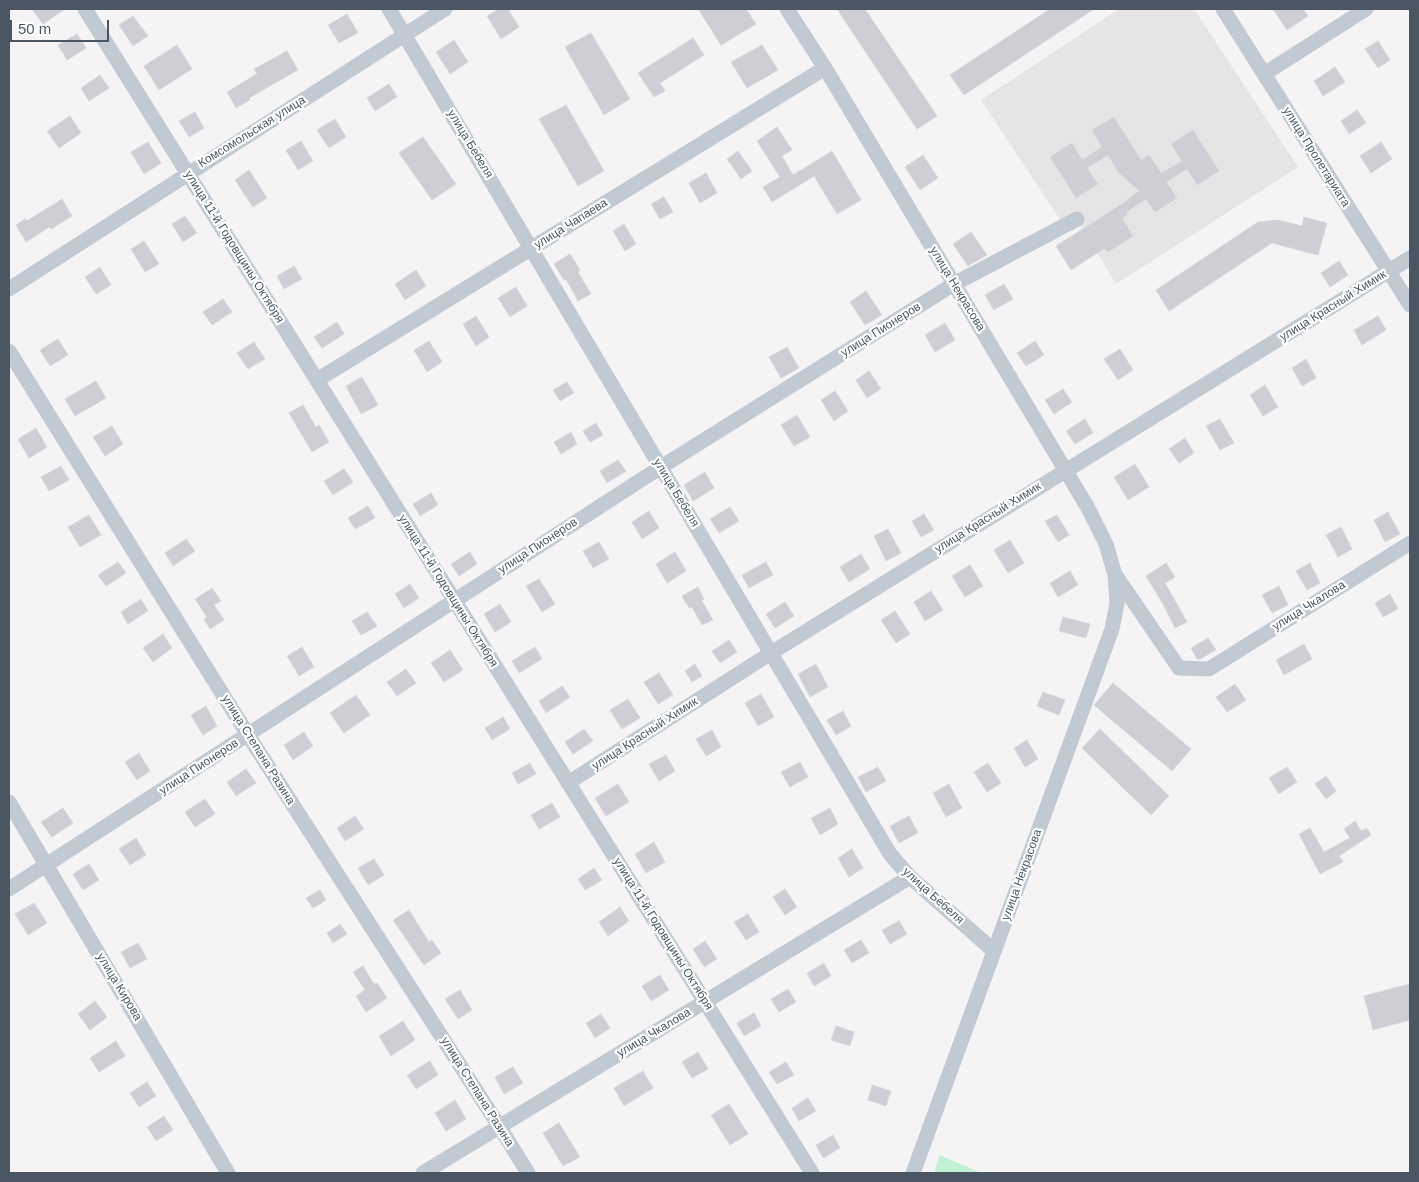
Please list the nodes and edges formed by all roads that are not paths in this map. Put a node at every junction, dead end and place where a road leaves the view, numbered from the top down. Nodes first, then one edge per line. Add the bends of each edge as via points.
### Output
1 (84, 9) edge
2 (389, 9) edge
3 (445, 9) edge
4 (787, 9) edge
5 (1223, 9) edge
6 (1366, 9) edge
7 (405, 35) junction
8 (825, 68) junction
9 (1264, 74) junction
10 (188, 174) junction
11 (1077, 219) dead end
12 (531, 248) junction
13 (1410, 258) edge
14 (1389, 272) junction
15 (954, 284) junction
16 (9, 289) edge
17 (1410, 305) edge
18 (9, 351) edge
19 (317, 380) junction
20 (660, 467) junction
21 (1066, 470) junction
22 (1410, 543) edge
23 (1115, 574) junction
24 (454, 600) junction
25 (771, 653) junction
26 (1209, 669) joint
27 (248, 735) junction
28 (568, 782) junction
29 (9, 802) edge
30 (46, 864) junction
31 (910, 877) junction
32 (9, 888) edge
33 (994, 951) junction
34 (705, 1002) junction
35 (499, 1126) junction
36 (228, 1173) edge
37 (423, 1173) edge
38 (528, 1173) edge
39 (812, 1173) edge
40 (913, 1173) edge

1 - 10 street, улица 11-й Годовщины Октября
2 - 7 street, улица Бебеля
3 - 7 street, Комсомольская улица
4 - 8 street, улица Некрасова
5 - 9 street, улица Пролетариата
6 - 9 street
7 - 10 street, Комсомольская улица
7 - 12 street, улица Бебеля
8 - 12 street, улица Чапаева
8 - 15 street, улица Некрасова
9 - 14 street, улица Пролетариата
10 - 16 street, Комсомольская улица
10 - 19 street, улица 11-й Годовщины Октября
11 - 15 street, улица Пионеров
12 - 19 street, улица Чапаева
12 - 20 street, улица Бебеля
13 - 14 street, улица Красный Химик
14 - 17 street, улица Пролетариата
14 - 21 street, улица Красный Химик
15 - 20 street, улица Пионеров
15 - 21 street, улица Некрасова
18 - 27 street, улица Степана Разина
19 - 24 street, улица 11-й Годовщины Октября
20 - 24 street, улица Пионеров
20 - 25 street, улица Бебеля
21 - 23 street, улица Некрасова via 1106,544
21 - 25 street, улица Красный Химик
22 - 26 street, улица Чкалова
23 - 26 street, улица Некрасова via 1179,668
23 - 33 street, улица Некрасова via 1117,604 1112,629
24 - 27 street, улица Пионеров
24 - 28 street, улица 11-й Годовщины Октября
25 - 28 street, улица Красный Химик
25 - 31 street, улица Бебеля via 890,854
27 - 30 street, улица Пионеров
27 - 35 street, улица Степана Разина
28 - 34 street, улица 11-й Годовщины Октября
29 - 30 street, улица Кирова
30 - 32 street, улица Пионеров
30 - 36 street, улица Кирова
31 - 33 street, улица Бебеля
31 - 34 street, улица Чкалова
33 - 40 street, улица Некрасова
34 - 35 street, улица Чкалова
34 - 39 street, улица 11-й Годовщины Октября
35 - 37 street, улица Чкалова
35 - 38 street, улица Степана Разина

